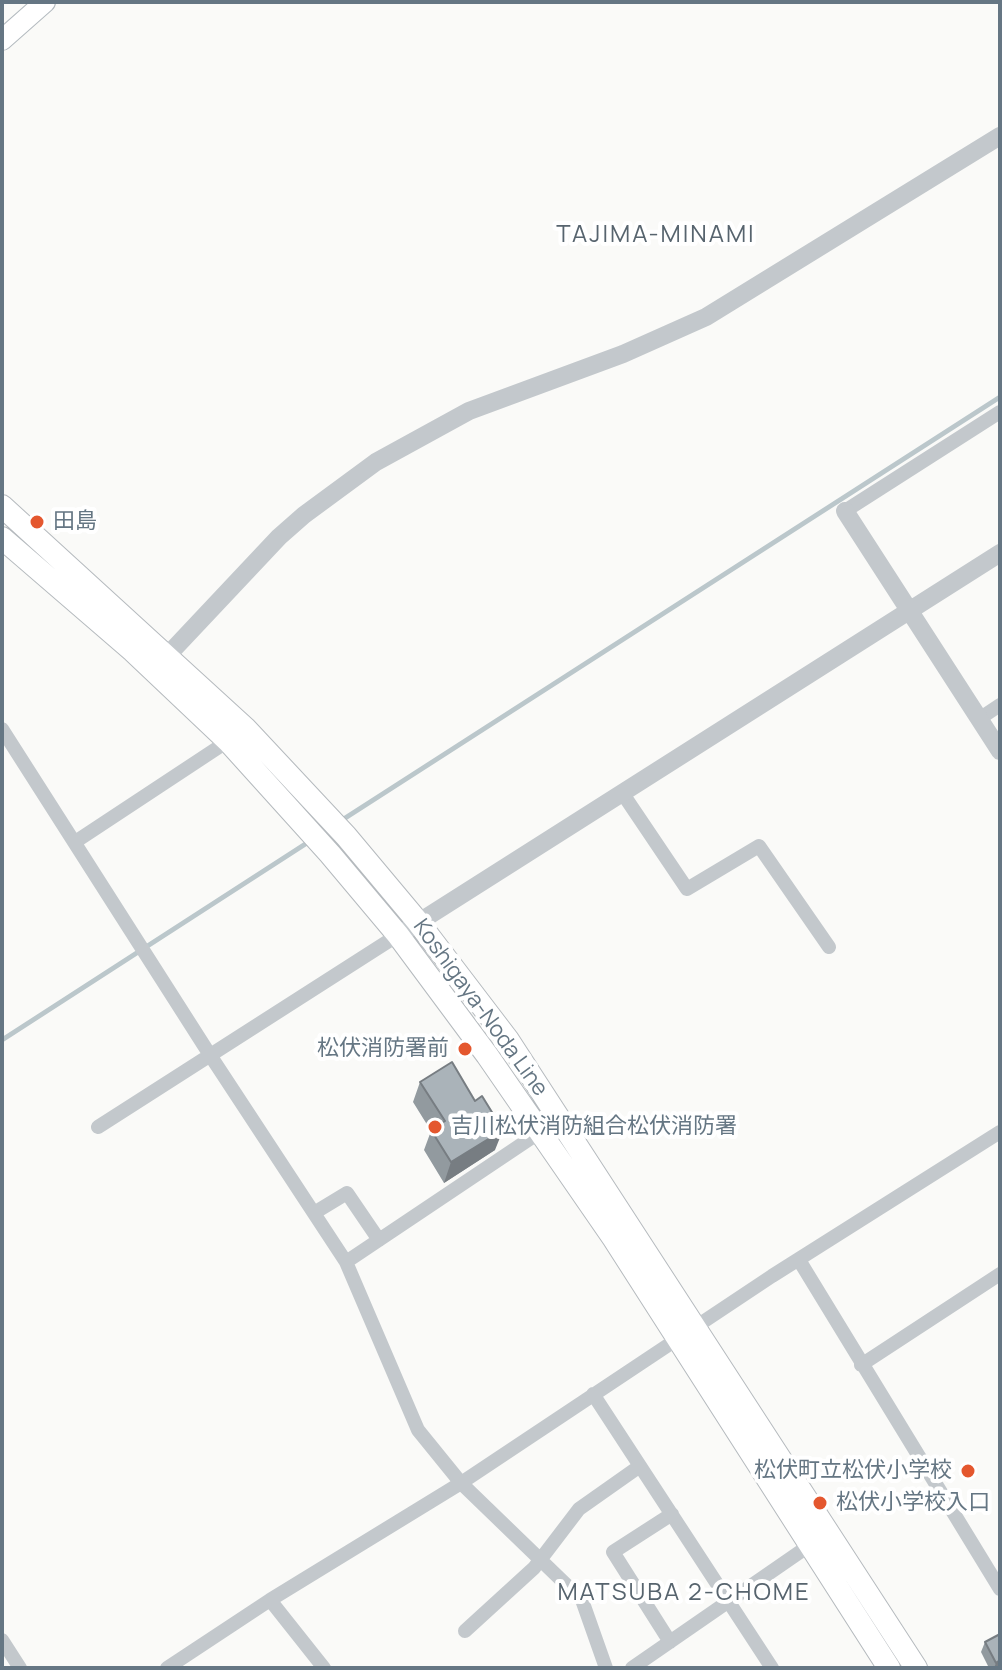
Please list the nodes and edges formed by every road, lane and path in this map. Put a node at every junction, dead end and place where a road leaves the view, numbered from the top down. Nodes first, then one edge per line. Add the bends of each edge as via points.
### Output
1 (45, 2) edge
2 (2, 40) edge
3 (1000, 136) edge
4 (1000, 412) edge
5 (2, 506) edge
6 (845, 511) joint
7 (2, 538) edge
8 (1000, 553) edge
9 (910, 612) junction
10 (167, 656) junction
11 (1000, 705) edge
12 (979, 719) junction
13 (2, 729) edge
14 (228, 741) junction
15 (1000, 751) edge
16 (623, 794) junction
17 (75, 842) junction
18 (418, 922) junction
19 (398, 935) junction
20 (829, 947) dead end
21 (210, 1055) junction
22 (98, 1127) dead end
23 (540, 1132) junction
24 (1000, 1132) edge
25 (314, 1213) junction
26 (379, 1240) junction
27 (799, 1260) junction
28 (346, 1262) junction
29 (1000, 1274) edge
30 (685, 1334) junction
31 (861, 1365) junction
32 (593, 1394) junction
33 (640, 1466) junction
34 (461, 1483) junction
35 (672, 1514) junction
36 (810, 1545) junction
37 (541, 1558) junction
38 (1000, 1589) edge
39 (270, 1600) junction
40 (728, 1601) junction
41 (465, 1631) dead end
42 (2, 1640) edge
43 (670, 1642) junction
44 (20, 1668) edge
45 (167, 1668) edge
46 (324, 1668) edge
47 (606, 1668) edge
48 (632, 1668) edge
49 (772, 1668) edge
50 (889, 1668) edge
51 (916, 1668) edge

1 - 2 main road
3 - 10 street via 706,317 469,411 376,462 279,537
4 - 6 street
5 - 10 main road, Koshigaya-Noda Line
6 - 9 street
7 - 14 main road, Koshigaya-Noda Line
8 - 9 street
9 - 12 street
9 - 16 street
10 - 18 main road, Koshigaya-Noda Line via 281,765
11 - 12 street
12 - 15 street
13 - 17 street
14 - 17 street
14 - 19 main road, Koshigaya-Noda Line
16 - 18 street
16 - 20 street via 687,889 759,846
17 - 21 street
18 - 19 street
18 - 30 main road, Koshigaya-Noda Line via 508,1040
19 - 21 street
19 - 23 main road, Koshigaya-Noda Line
21 - 22 street
21 - 25 street
23 - 26 street
23 - 30 main road, Koshigaya-Noda Line
24 - 27 street
25 - 26 street via 347,1193
25 - 28 street
26 - 28 street
27 - 30 street
27 - 31 street
28 - 34 street via 418,1430
29 - 31 street
30 - 32 street
30 - 36 main road, Koshigaya-Noda Line
30 - 51 main road, Koshigaya-Noda Line
31 - 38 street
32 - 33 street
32 - 34 street
33 - 35 street
33 - 37 street via 579,1509
34 - 37 street
34 - 39 street
35 - 40 street
35 - 43 street via 613,1552
36 - 40 street
36 - 50 main road, Koshigaya-Noda Line
37 - 41 street
37 - 47 street via 582,1600
39 - 45 street
39 - 46 street
40 - 43 street
40 - 49 street
42 - 44 street
43 - 48 street

